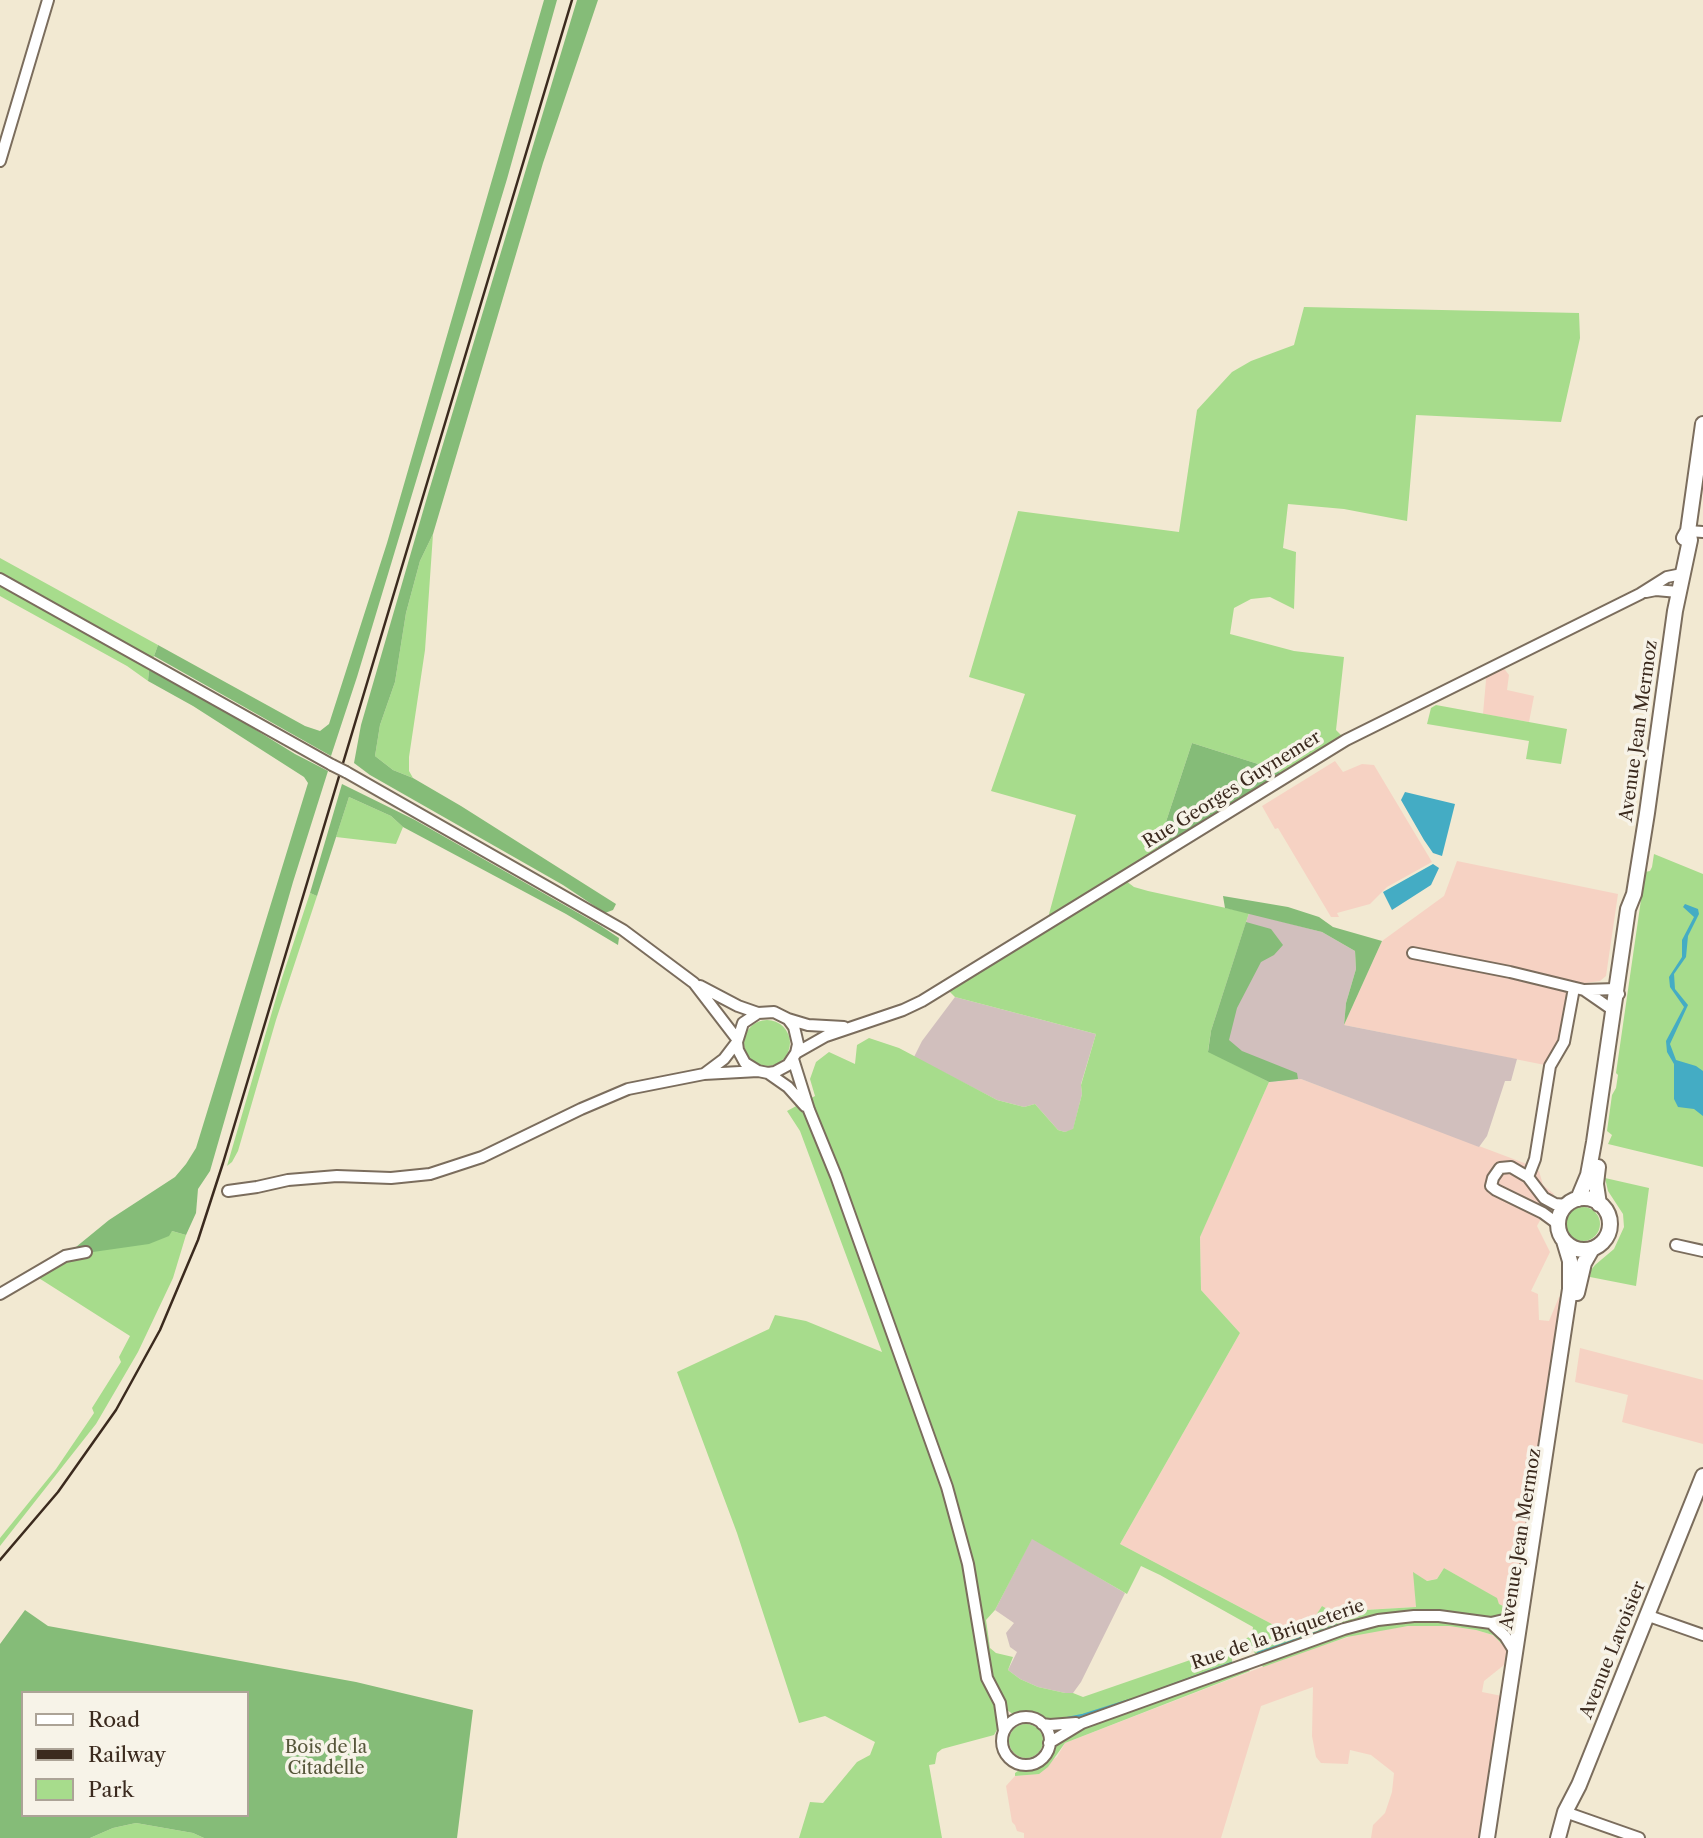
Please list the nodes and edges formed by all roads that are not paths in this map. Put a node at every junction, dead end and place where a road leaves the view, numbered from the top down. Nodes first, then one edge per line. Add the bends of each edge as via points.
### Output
1 (48, 0) edge
2 (0, 161) edge
3 (1703, 424) edge
4 (1697, 514) edge
5 (1688, 531) junction
6 (1703, 532) edge
7 (1682, 574) junction
8 (0, 579) edge
9 (1678, 592) junction
10 (1640, 594) junction
11 (1634, 894) junction
12 (1413, 953) dead end
13 (694, 983) junction
14 (1579, 989) junction
15 (1616, 989) junction
16 (758, 1013) junction
17 (788, 1019) junction
18 (1616, 1021) junction
19 (850, 1027) junction
20 (737, 1041) junction
21 (795, 1056) junction
22 (763, 1072) junction
23 (704, 1074) junction
24 (809, 1111) junction
25 (1528, 1177) junction
26 (228, 1191) dead end
27 (1572, 1202) junction
28 (1600, 1204) junction
29 (1558, 1224) junction
30 (1564, 1241) junction
31 (1676, 1245) dead end
32 (1592, 1249) junction
33 (1703, 1251) edge
34 (86, 1252) dead end
35 (0, 1294) edge
36 (1703, 1476) edge
37 (1522, 1607) junction
38 (1646, 1615) junction
39 (1491, 1623) junction
40 (1703, 1635) edge
41 (1515, 1652) junction
42 (1000, 1703) junction
43 (1018, 1718) junction
44 (1082, 1723) junction
45 (1042, 1724) junction
46 (1004, 1731) junction
47 (1049, 1743) junction
48 (1564, 1812) junction
49 (1487, 1838) edge
50 (1495, 1838) edge
51 (1558, 1838) edge
52 (1639, 1838) edge

1 - 2 street
3 - 4 main road, Avenue Jean Mermoz
4 - 5 main road, Avenue Jean Mermoz
5 - 6 street
5 - 7 main road, Avenue Jean Mermoz via 1682,542
7 - 9 main road, Avenue Jean Mermoz
7 - 10 street, Rue Georges Guynemer via 1667,577
8 - 13 street, bridge via 623,930
9 - 10 street
9 - 11 main road, Avenue Jean Mermoz
10 - 19 street, Rue Georges Guynemer via 1346,740 933,994 903,1010
11 - 15 main road, Avenue Jean Mermoz
11 - 18 main road, Avenue Jean Mermoz via 1636,909
12 - 14 street
13 - 16 street
13 - 20 street
14 - 15 street
14 - 18 street via 1610,1008
14 - 25 street via 1564,1042 1550,1066
15 - 18 main road, Avenue Jean Mermoz
16 - 17 street via 774,1012
16 - 20 street via 743,1023
17 - 19 street, Rue Georges Guynemer
17 - 21 street via 797,1035
18 - 27 main road, Avenue Jean Mermoz via 1588,1175
18 - 28 main road, Avenue Jean Mermoz via 1596,1176
19 - 21 street, Rue Georges Guynemer
20 - 22 street via 745,1063
20 - 23 street via 724,1059
21 - 22 street via 782,1069
21 - 24 street
22 - 23 street
22 - 24 street via 788,1087
23 - 26 street via 628,1089 482,1157 430,1174 288,1180
24 - 42 street via 947,1487 968,1564 987,1678
25 - 27 street via 1544,1198 1555,1204
25 - 29 street via 1511,1167 1500,1168 1491,1186
27 - 28 main road via 1590,1199
27 - 29 main road
28 - 32 main road via 1609,1217 1609,1229 1602,1243
29 - 30 main road
30 - 32 main road via 1577,1250
30 - 37 main road, Avenue Jean Mermoz via 1570,1287
31 - 33 street
32 - 50 main road, Avenue Jean Mermoz via 1578,1289
34 - 35 street via 65,1256
36 - 38 main road, Avenue Lavoisier
37 - 39 street via 1508,1619
37 - 41 main road, Avenue Jean Mermoz
38 - 40 street
38 - 48 main road, Avenue Lavoisier via 1580,1785
39 - 41 street
39 - 44 street, Rue de la Briqueterie via 1414,1616 1359,1625
41 - 49 main road, Avenue Jean Mermoz
42 - 43 street
42 - 46 street
43 - 45 street via 1030,1717
43 - 46 street
44 - 45 street, Rue de la Briqueterie
44 - 47 street, Rue de la Briqueterie
45 - 47 street
46 - 47 street via 1004,1749 1018,1763 1039,1761
48 - 51 main road, Avenue Lavoisier
48 - 52 street

